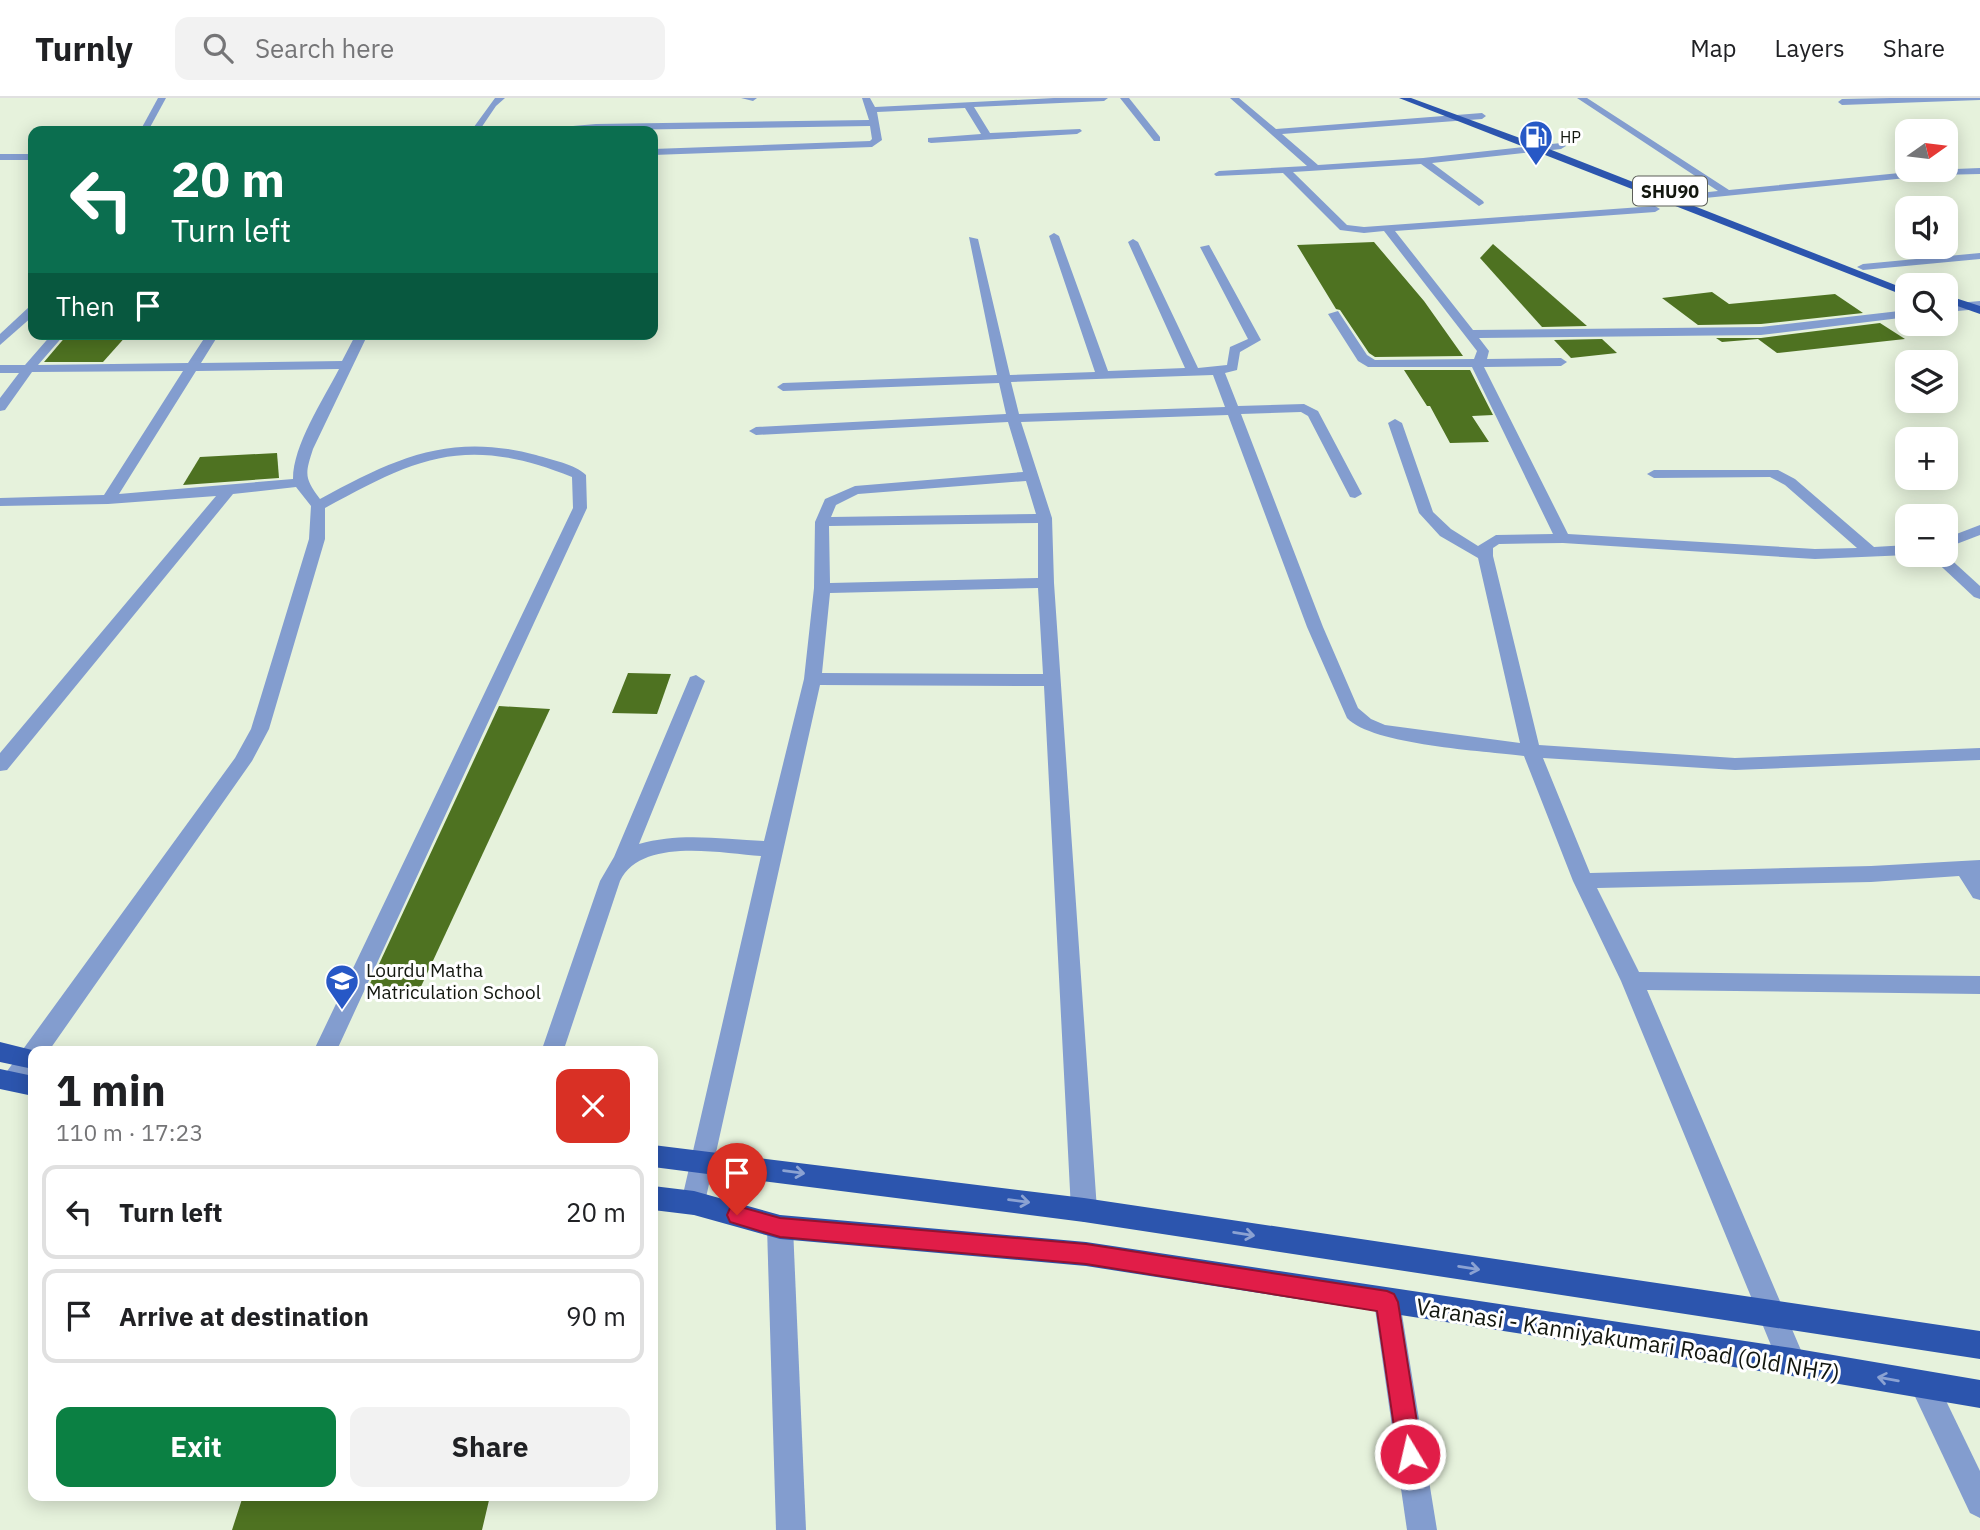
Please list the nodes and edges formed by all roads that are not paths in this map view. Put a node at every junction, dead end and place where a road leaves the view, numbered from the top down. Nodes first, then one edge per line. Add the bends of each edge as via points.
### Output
1 (162, 98) edge
2 (501, 98) edge
3 (745, 98) edge
4 (753, 98) edge
5 (866, 98) edge
6 (1104, 98) edge
7 (1124, 98) edge
8 (1234, 98) edge
9 (1403, 98) edge
10 (1429, 98) edge
11 (1581, 98) edge
12 (1979, 98) edge
13 (1842, 102) dead end
14 (968, 105) junction
15 (872, 110) junction
16 (1482, 116) junction
17 (1458, 118) junction
18 (874, 123) junction
19 (147, 126) edge
20 (478, 126) edge
21 (658, 126) edge
22 (1077, 131) dead end
23 (1274, 132) junction
24 (987, 136) junction
25 (1157, 139) dead end
26 (931, 140) dead end
27 (1562, 146) junction
28 (1541, 149) junction
29 (658, 152) edge
30 (0, 157) edge
31 (28, 157) edge
32 (1423, 161) junction
33 (1316, 168) junction
34 (1286, 170) junction
35 (1980, 171) edge
36 (1219, 174) dead end
37 (1725, 191) junction
38 (1683, 197) junction
39 (1665, 199) junction
40 (1479, 203) dead end
41 (1655, 209) dead end
42 (1387, 228) junction
43 (1054, 236) dead end
44 (973, 239) dead end
45 (1133, 242) dead end
46 (1205, 247) dead end
47 (1980, 256) edge
48 (1863, 267) junction
49 (1895, 279) edge
50 (1895, 289) edge
51 (1958, 301) edge
52 (1976, 306) edge
53 (1958, 307) edge
54 (1958, 312) edge
55 (1334, 314) dead end
56 (28, 315) edge
57 (1895, 315) edge
58 (1980, 319) edge
59 (1469, 334) junction
60 (54, 340) edge
61 (209, 340) edge
62 (359, 340) edge
63 (0, 341) edge
64 (1482, 362) junction
65 (1561, 362) dead end
66 (348, 365) junction
67 (0, 369) edge
68 (190, 369) junction
69 (27, 370) junction
70 (1193, 371) junction
71 (1218, 371) junction
72 (1103, 375) junction
73 (1006, 378) junction
74 (783, 387) dead end
75 (0, 407) edge
76 (1233, 410) junction
77 (1013, 418) junction
78 (1395, 423) dead end
79 (756, 431) dead end
80 (1654, 474) dead end
81 (1033, 477) junction
82 (300, 482) junction
83 (227, 492) junction
84 (1355, 494) dead end
85 (108, 500) junction
86 (0, 502) edge
87 (318, 506) junction
88 (1045, 517) junction
89 (822, 522) junction
90 (1980, 530) edge
91 (1563, 538) junction
92 (1958, 538) edge
93 (1895, 551) edge
94 (1872, 553) junction
95 (1485, 556) junction
96 (1950, 567) edge
97 (1046, 583) junction
98 (821, 588) junction
99 (1980, 594) edge
100 (813, 678) junction
101 (1053, 680) junction
102 (696, 681) dead end
103 (1531, 751) junction
104 (1980, 754) edge
105 (0, 765) edge
106 (772, 849) junction
107 (622, 861) junction
108 (1973, 868) edge
109 (1584, 881) junction
110 (1980, 892) edge
111 (1632, 981) junction
112 (1980, 985) edge
113 (40, 1046) edge
114 (327, 1046) edge
115 (554, 1046) edge
116 (0, 1052) edge
117 (28, 1055) edge
118 (28, 1064) edge
119 (16, 1082) edge
120 (658, 1156) edge
121 (703, 1161) junction
122 (658, 1199) edge
123 (694, 1203) junction
124 (1084, 1210) junction
125 (780, 1227) junction
126 (1387, 1302) junction
127 (1772, 1314) junction
128 (1980, 1345) edge
129 (1792, 1362) junction
130 (1923, 1386) junction
131 (1980, 1394) edge
132 (1980, 1503) edge
133 (791, 1530) edge
134 (1422, 1530) edge

1 - 19 street
2 - 20 street
3 - 4 street
5 - 15 street
6 - 14 street
7 - 25 street
8 - 23 street
9 - 17 main road
10 - 16 main road, SHU90
11 - 37 street
12 - 13 street
14 - 15 street
14 - 24 street
15 - 18 street
16 - 17 street
16 - 27 main road, SHU90
17 - 23 street
17 - 28 main road
18 - 21 street
18 - 29 street via 877,140 867,145
22 - 24 street
23 - 33 street
24 - 26 street
27 - 28 street
27 - 38 main road, SHU90
28 - 32 street
28 - 39 main road
30 - 31 street
32 - 33 street
32 - 40 street
33 - 34 street
34 - 36 street
34 - 42 street via 1344,228
35 - 37 street
37 - 38 street
38 - 39 street
38 - 48 main road, SHU90
39 - 50 main road
41 - 42 street
42 - 59 street
43 - 72 street
44 - 73 street
45 - 70 street
46 - 71 street via 1255,340 1234,350 1233,367
47 - 48 street
48 - 49 main road, SHU90
51 - 52 main road
52 - 53 street
54 - 58 main road
55 - 64 street via 1362,358 1373,364
56 - 63 street
57 - 59 street via 1761,331
59 - 64 street via 1483,351
60 - 69 street
61 - 68 street
62 - 66 street
64 - 65 street
64 - 91 street via 1478,366 1481,376
66 - 68 street
66 - 82 street via 306,450
67 - 69 street
68 - 69 street
68 - 85 street
69 - 75 street
70 - 71 street
70 - 72 street
71 - 76 street
72 - 73 street
73 - 74 street
73 - 77 street
76 - 77 street
76 - 84 street via 1309,410
76 - 103 street via 1315,627 1357,719 1384,731
77 - 79 street
77 - 81 street
78 - 95 street via 1432,523
80 - 94 street via 1773,473 1790,482
81 - 88 street
81 - 89 street via 855,490 830,502
82 - 83 street
82 - 87 street
83 - 85 street
83 - 105 street
85 - 86 street
87 - 113 street via 312,560 260,729 195,831
87 - 114 street via 388,469 428,454 468,449 554,464 579,475 581,490 580,508
88 - 89 street
88 - 97 street
89 - 98 street
90 - 92 street
91 - 94 street via 1750,552
91 - 95 street via 1496,540 1486,546
93 - 94 street
95 - 103 street
96 - 99 street
97 - 98 street
97 - 101 street
98 - 100 street
100 - 101 street
100 - 106 street
101 - 124 street
102 - 107 street
103 - 104 street via 1735,764
103 - 109 street
106 - 107 street via 665,845 644,849
106 - 121 street
107 - 115 street via 610,881
108 - 109 street
108 - 110 street
109 - 111 street
111 - 112 street
111 - 127 street
116 - 117 main road
118 - 119 street
120 - 121 main road
121 - 123 street
121 -> 124 main road
122 - 123 main road, Varanasi - Kanniyakumari Road (Old NH7)
123 - 125 main road, Varanasi - Kanniyakumari Road (Old NH7)
124 -> 127 main road
125 - 126 main road, Varanasi - Kanniyakumari Road (Old NH7) via 1086,1254
125 - 133 street
126 - 129 main road, Varanasi - Kanniyakumari Road (Old NH7)
126 - 134 street
127 - 128 main road
127 - 129 street
130 -> 129 main road, Varanasi - Kanniyakumari Road (Old NH7)
130 - 131 main road, Varanasi - Kanniyakumari Road (Old NH7)
130 - 132 street

